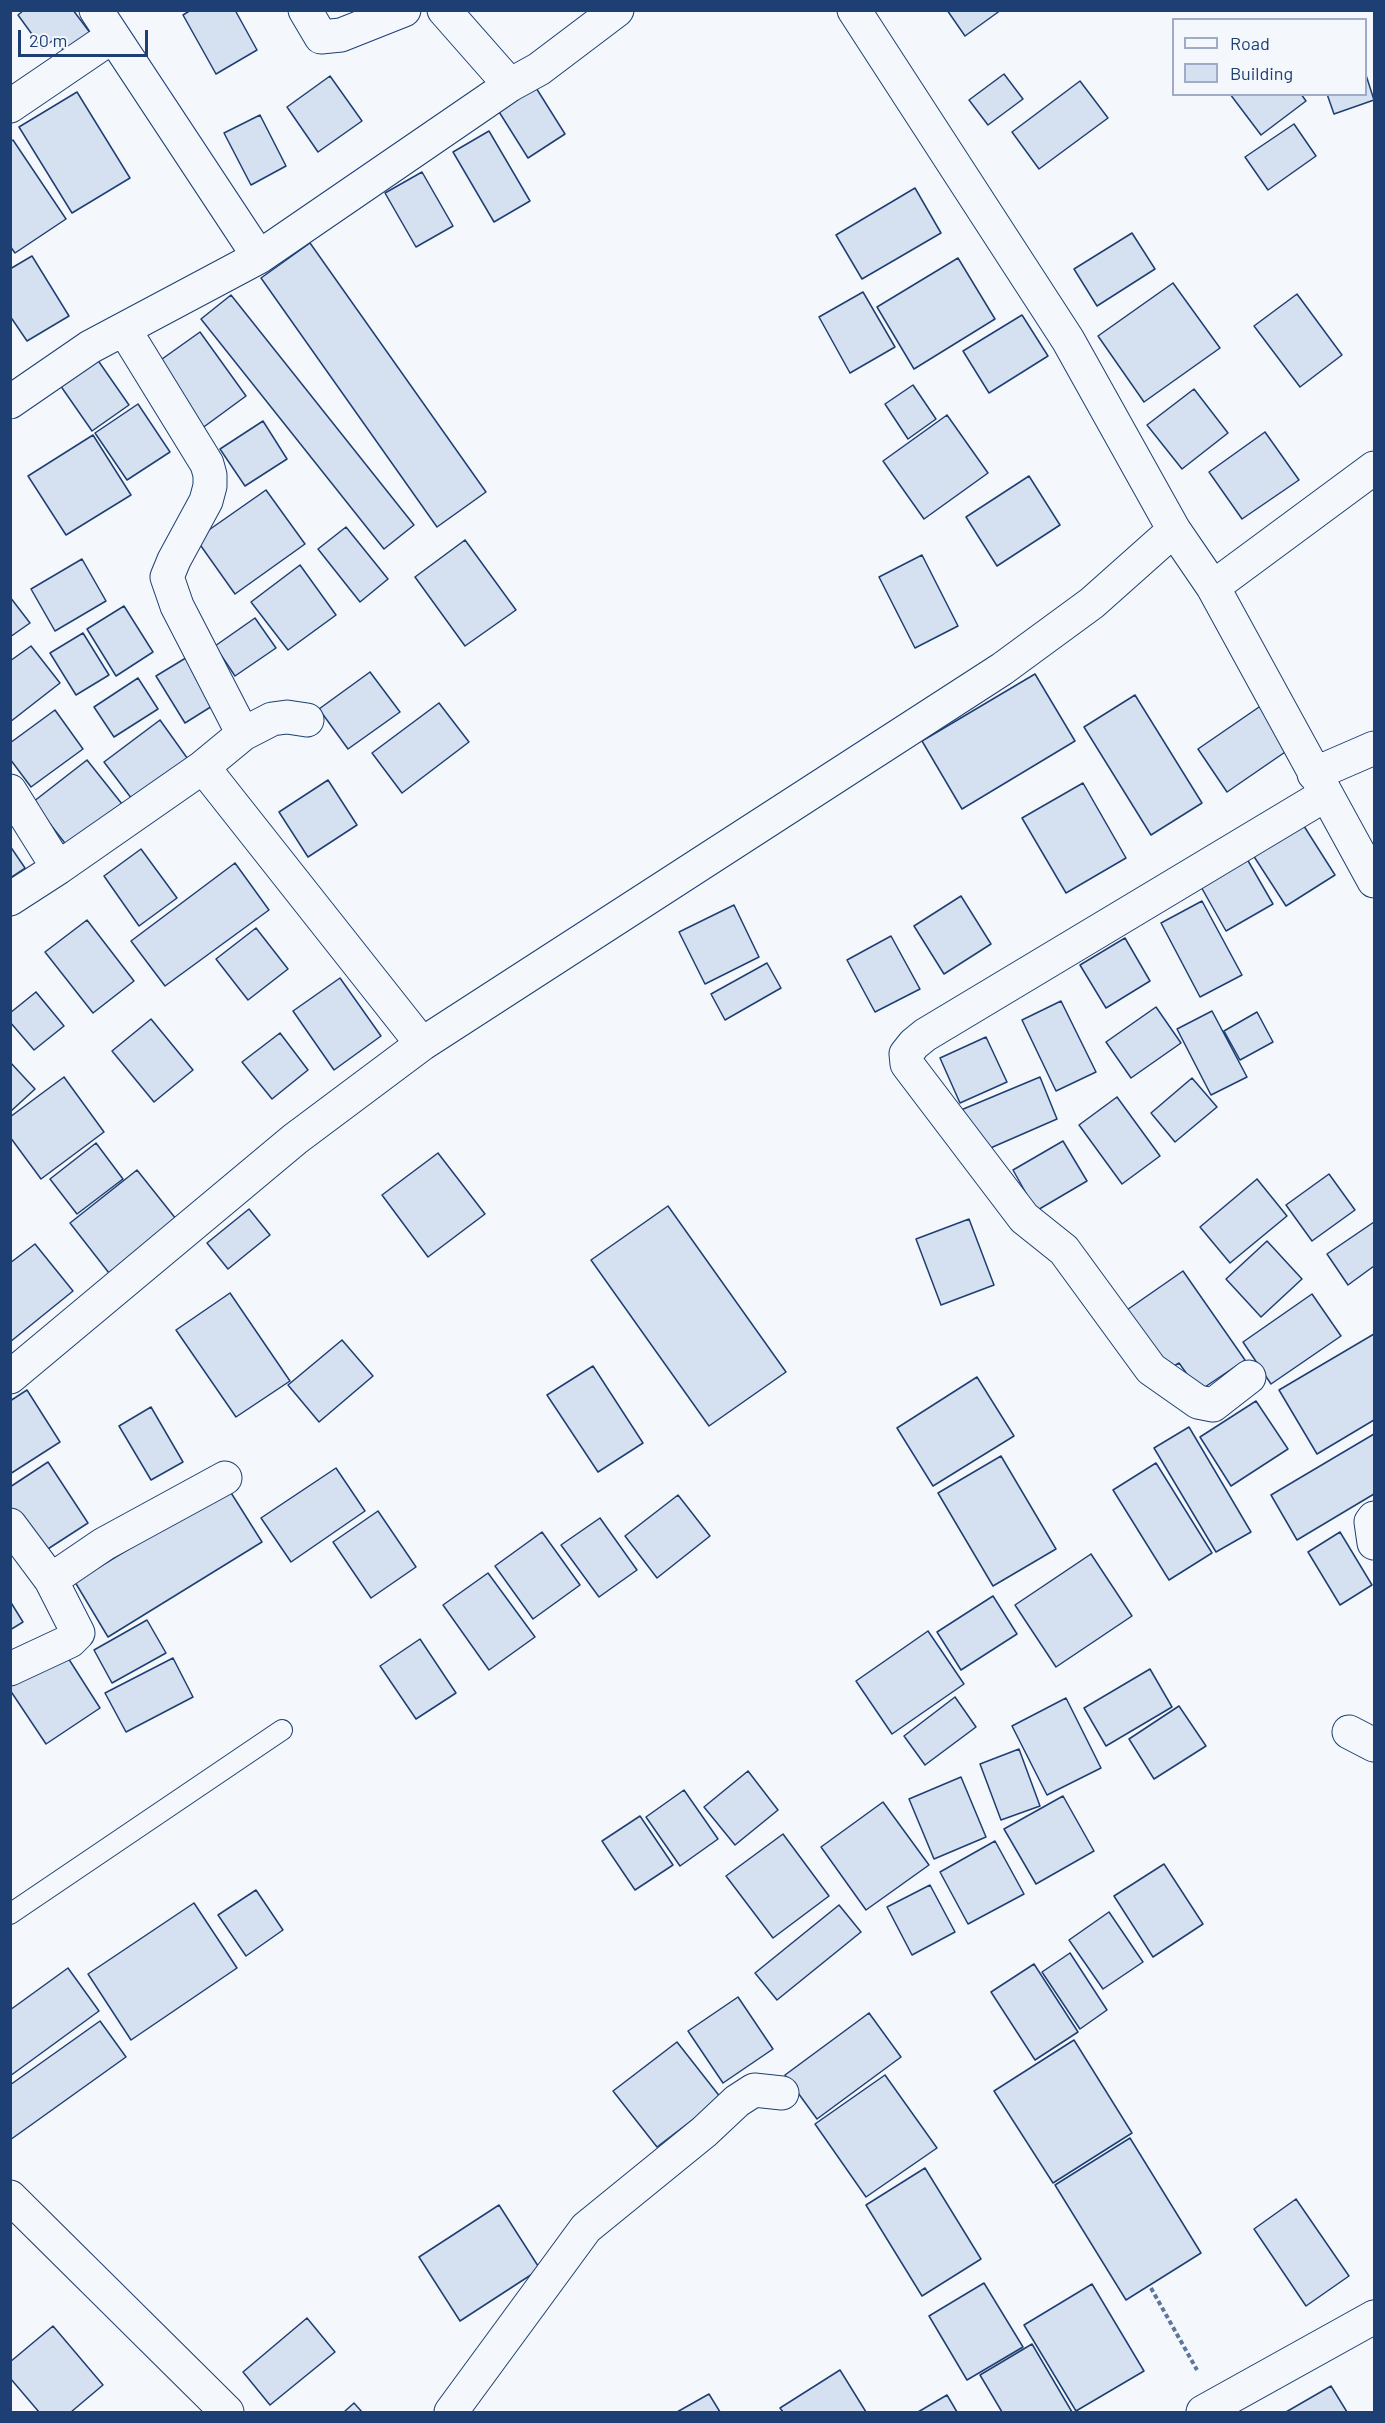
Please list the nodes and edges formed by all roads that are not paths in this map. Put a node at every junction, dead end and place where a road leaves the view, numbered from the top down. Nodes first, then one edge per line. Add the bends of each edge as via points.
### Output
1 (305, 10) edge
2 (404, 10) edge
3 (444, 10) edge
4 (854, 10) edge
5 (612, 12) edge
6 (105, 23) edge
7 (510, 86) junction
8 (10, 106) edge
9 (259, 257) junction
10 (124, 328) junction
11 (10, 402) edge
12 (1374, 468) edge
13 (1174, 530) junction
14 (1213, 587) junction
15 (307, 720) dead end
16 (243, 734) junction
17 (1374, 748) edge
18 (203, 767) junction
19 (1320, 785) junction
20 (10, 791) edge
21 (58, 868) junction
22 (1374, 881) edge
23 (10, 899) edge
24 (422, 1044) junction
25 (10, 1377) edge
26 (1249, 1377) dead end
27 (225, 1478) dead end
28 (1374, 1518) edge
29 (10, 1525) edge
30 (1374, 1543) edge
31 (51, 1580) junction
32 (10, 1669) edge
33 (282, 1730) dead end
34 (10, 1914) edge
35 (782, 2093) dead end
36 (10, 2197) edge
37 (1374, 2316) edge
38 (1210, 2408) edge
39 (227, 2412) edge
40 (451, 2412) edge

1 - 2 street via 321,37 341,35
3 - 7 street
4 - 13 street via 1068,340
5 - 7 street via 539,69
6 - 8 street
6 - 9 street
7 - 9 street
9 - 10 street
10 - 11 street
10 - 16 street via 210,474 206,501 167,577 177,606
12 - 14 street
13 - 14 street
13 - 24 street via 1092,603 1002,669
14 - 19 street
15 - 16 street via 272,719
16 - 18 street
17 - 19 street
18 - 21 street
18 - 24 street
19 - 22 street
19 - 26 street via 925,1035 906,1054 907,1064 1024,1218 1064,1250 1151,1369 1198,1402 1212,1405
20 - 21 street
21 - 23 street
24 - 25 street via 295,1139
27 - 31 street via 104,1544
28 - 30 street
29 - 31 street
31 - 32 street via 78,1633 70,1641
33 - 34 lane
35 - 40 street via 754,2090 737,2101 586,2228
36 - 39 street
37 - 38 street

